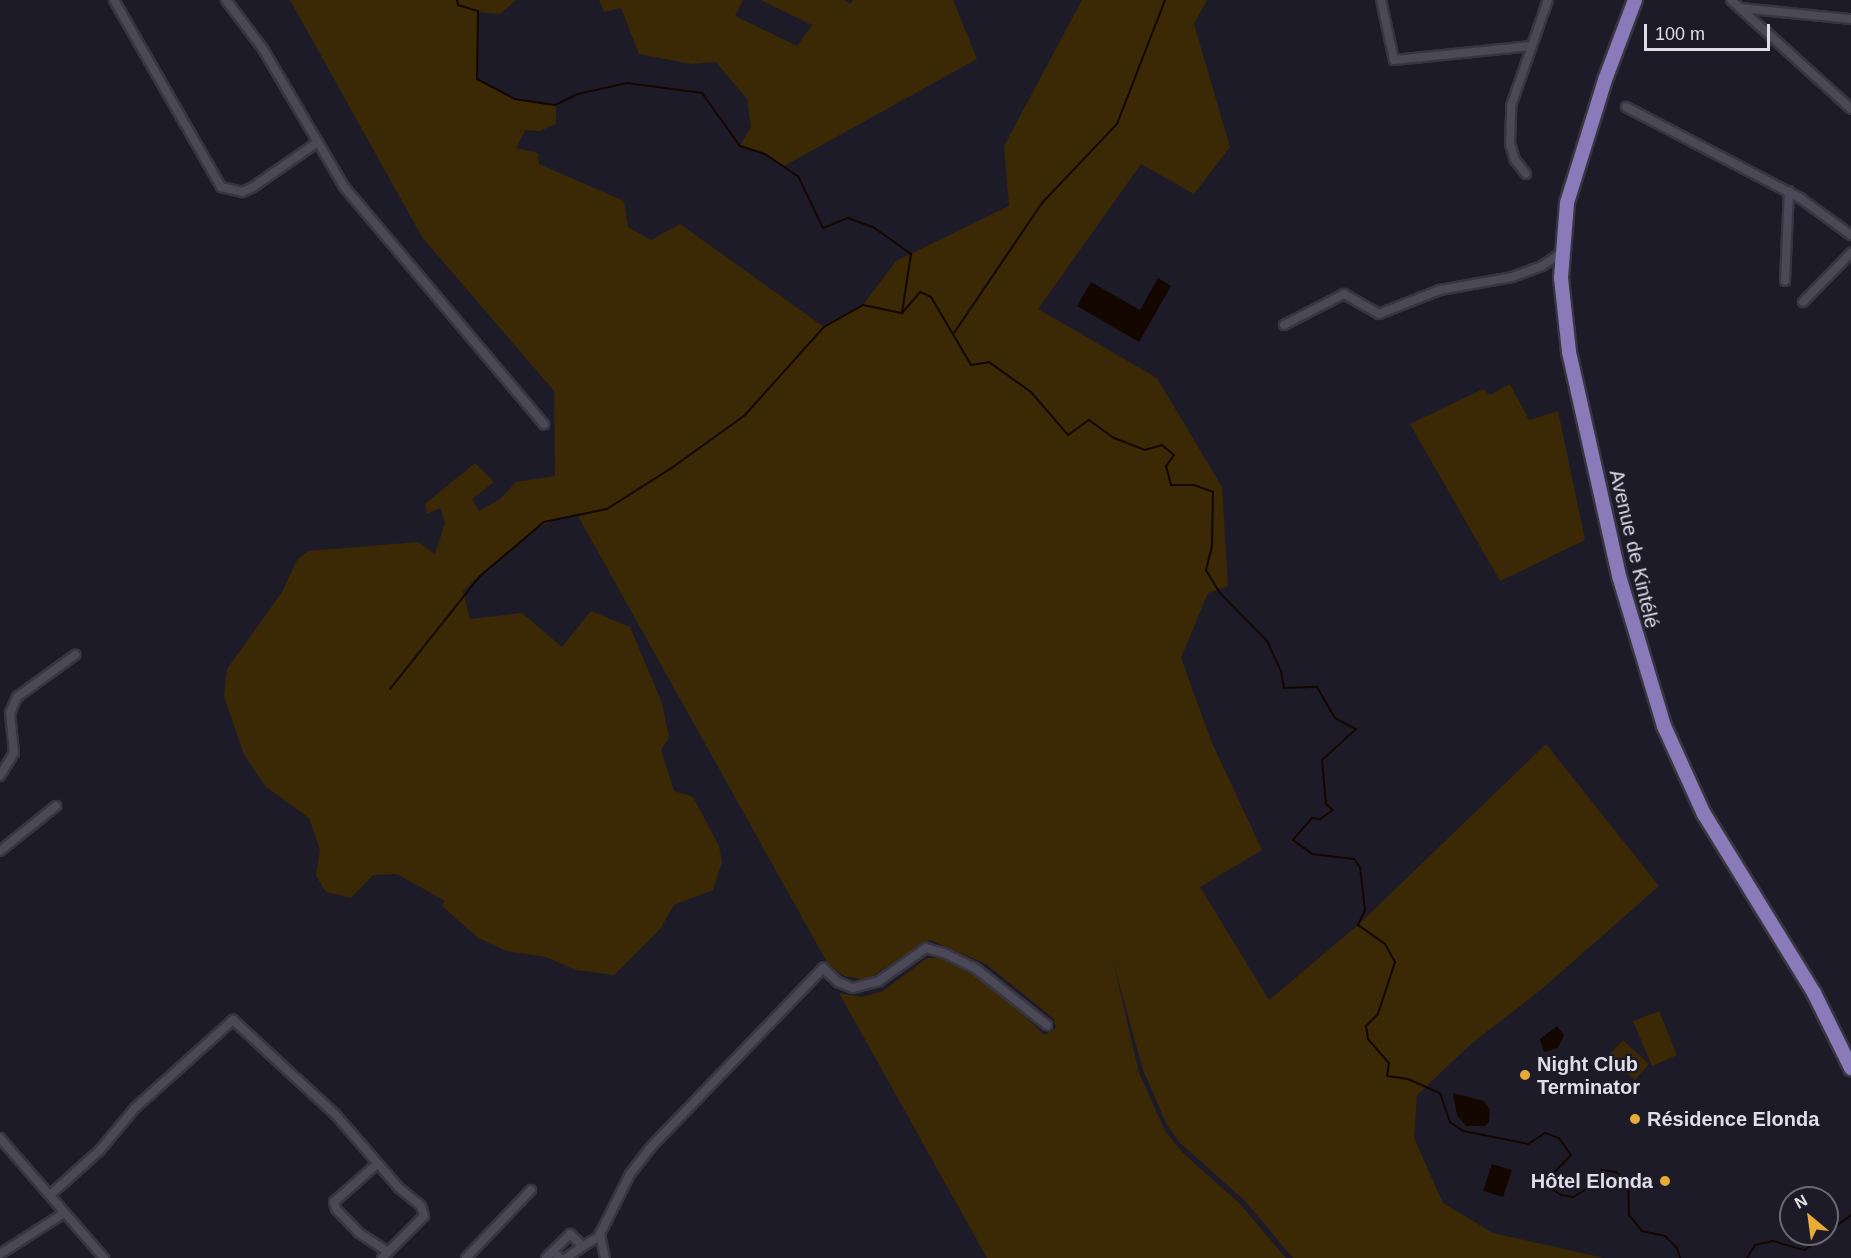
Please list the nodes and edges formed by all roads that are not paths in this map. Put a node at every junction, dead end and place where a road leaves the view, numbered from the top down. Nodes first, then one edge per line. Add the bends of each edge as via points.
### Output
1 (114, 0) edge
2 (226, 0) edge
3 (1382, 0) edge
4 (1548, 0) edge
5 (1635, 0) edge
6 (1731, 0) edge
7 (1740, 8) junction
8 (1851, 19) edge
9 (1531, 46) junction
10 (1626, 107) dead end
11 (1851, 110) edge
12 (318, 142) junction
13 (1527, 174) dead end
14 (1789, 191) junction
15 (1851, 235) edge
16 (1561, 253) junction
17 (1851, 253) edge
18 (1785, 281) dead end
19 (1803, 302) dead end
20 (1284, 325) dead end
21 (544, 424) dead end
22 (75, 655) dead end
23 (0, 776) edge
24 (56, 806) dead end
25 (0, 851) edge
26 (1047, 1025) dead end
27 (1851, 1068) edge
28 (0, 1138) edge
29 (377, 1164) junction
30 (531, 1190) dead end
31 (50, 1195) junction
32 (64, 1213) junction
33 (600, 1236) junction
34 (583, 1246) junction
35 (553, 1251) junction
36 (0, 1254) edge
37 (385, 1255) edge
38 (104, 1258) edge
39 (466, 1258) edge
40 (546, 1258) edge
41 (560, 1258) edge
42 (566, 1258) edge
43 (605, 1258) edge

1 - 12 street via 221,188 242,192 253,187
2 - 12 street via 263,49
3 - 9 street via 1394,60
4 - 9 street
5 - 16 main road, Avenue de Kintélé via 1573,178
6 - 7 street
7 - 8 street
7 - 11 street
9 - 13 street via 1513,95 1509,122 1515,160
10 - 14 street
12 - 21 street via 345,188
14 - 15 street
14 - 18 street
16 - 20 street via 1542,266 1512,277 1440,290 1379,314 1344,294
16 - 27 main road, Avenue de Kintélé via 1569,352 1619,576 1664,726 1704,814 1814,993
17 - 19 street
22 - 23 street via 18,697 10,713 14,753
24 - 25 street
26 - 33 street via 975,968 944,952 926,948 879,981 853,988 838,982 823,968 650,1148 630,1174
28 - 31 street
29 - 31 street via 335,1114 233,1020 135,1108 100,1150
29 - 37 street via 421,1206 424,1216
29 - 37 street via 334,1202 359,1233
30 - 39 street
31 - 32 street
32 - 36 street
32 - 38 street
33 - 34 street
33 - 43 street
34 - 35 street via 570,1234
34 - 42 street
35 - 40 street
35 - 41 street

